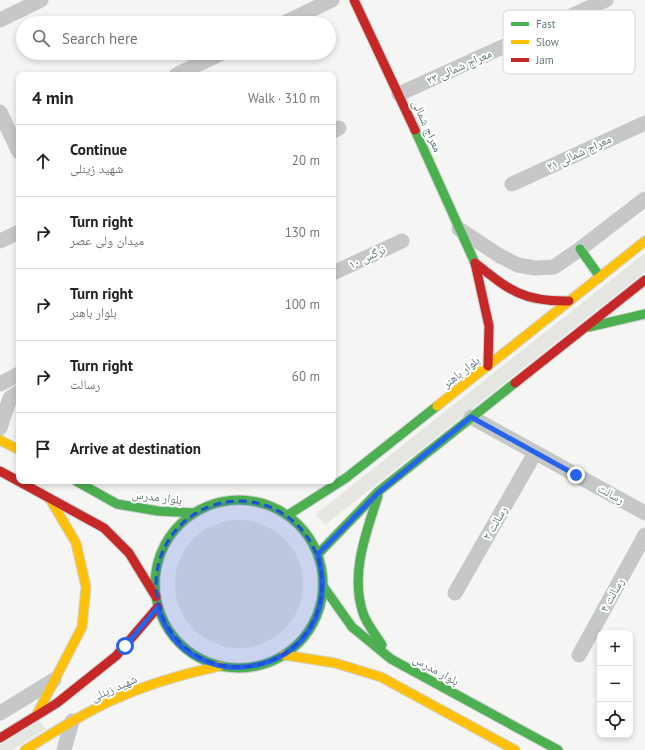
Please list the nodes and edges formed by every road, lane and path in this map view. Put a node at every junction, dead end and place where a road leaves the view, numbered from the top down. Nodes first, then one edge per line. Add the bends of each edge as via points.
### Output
1 (41, 0) edge
2 (332, 0) edge
3 (354, 0) edge
4 (606, 0) edge
5 (584, 10) edge
6 (299, 16) edge
7 (0, 20) edge
8 (503, 47) edge
9 (207, 60) edge
10 (182, 72) edge
11 (399, 94) junction
12 (0, 112) edge
13 (645, 123) edge
14 (16, 146) edge
15 (512, 184) dead end
16 (645, 199) edge
17 (459, 229) junction
18 (16, 233) edge
19 (0, 241) edge
20 (402, 241) dead end
21 (645, 242) edge
22 (580, 250) junction
23 (474, 263) junction
24 (336, 272) edge
25 (600, 277) junction
26 (645, 280) edge
27 (569, 301) junction
28 (645, 314) edge
29 (583, 329) junction
30 (488, 366) junction
31 (16, 376) edge
32 (0, 384) edge
33 (16, 394) edge
34 (471, 417) junction
35 (0, 428) edge
36 (0, 440) edge
37 (16, 448) edge
38 (535, 453) junction
39 (0, 471) edge
40 (16, 480) edge
41 (23, 484) edge
42 (81, 484) edge
43 (379, 492) junction
44 (50, 499) junction
45 (194, 513) junction
46 (645, 513) edge
47 (288, 515) junction
48 (645, 535) edge
49 (318, 554) junction
50 (323, 586) junction
51 (455, 592) dead end
52 (157, 602) junction
53 (579, 654) dead end
54 (284, 655) junction
55 (391, 659) junction
56 (220, 666) junction
57 (55, 679) junction
58 (0, 713) edge
59 (36, 716) junction
60 (72, 721) junction
61 (0, 738) edge
62 (25, 750) edge
63 (64, 750) edge
64 (515, 750) edge
65 (558, 750) edge

1 - 7 street
2 - 6 street
3 - 11 main road, معراج شمالی
4 - 5 street, معراج شمالی ۲۳
8 - 11 street, معراج شمالی ۲۳
9 - 10 street
11 - 17 main road, معراج شمالی
12 - 14 street
13 - 15 street, معراج شمالی ۲۱
16 - 22 street
17 - 22 street via 500,256 518,265 535,268 554,267
17 - 23 main road, معراج شمالی
18 - 19 street
20 - 24 street, نرگس ۱۰
21 - 25 main road, بلوار باهنر
22 - 25 main road
23 - 27 main road via 522,297 546,302
23 - 30 main road, معراج شمالی via 489,326
25 - 27 main road, بلوار باهنر
26 - 29 main road
27 - 30 main road, بلوار باهنر
28 - 29 main road
29 - 34 main road
30 - 47 main road, بلوار باهنر via 346,478
31 - 32 street
33 - 35 street via 10,398
34 - 38 street, رسالت
34 - 43 main road
36 - 37 main road
38 - 46 street, رسالت
38 - 51 street, رسالت ۲
39 - 40 main road
41 - 44 main road
42 - 45 main road, بلوار مدرس via 117,504 158,512
43 - 49 main road
43 - 55 main road via 362,545 358,581 364,613
44 - 52 main road via 104,528 130,553
44 - 57 main road via 76,543 86,587 82,627
45 - 47 main road via 209,505 241,500 258,502
45 - 52 main road via 177,527 162,550 155,582
47 - 49 main road via 310,539
48 - 53 street, رسالت ۴
49 - 50 main road
50 - 54 main road via 321,602 310,628 297,645
50 - 55 main road, بلوار مدرس via 352,627
52 - 56 main road via 168,628 178,641 195,655
52 - 59 main road, شهید زینلی via 116,656 57,703
54 - 56 main road via 253,666
54 - 64 main road via 335,663 381,677
55 - 65 main road, بلوار مدرس
56 - 60 main road, شهید زینلی via 183,674 126,694
57 - 58 street
57 - 59 main road
59 - 61 main road, شهید زینلی
60 - 62 main road, شهید زینلی
60 - 63 street

